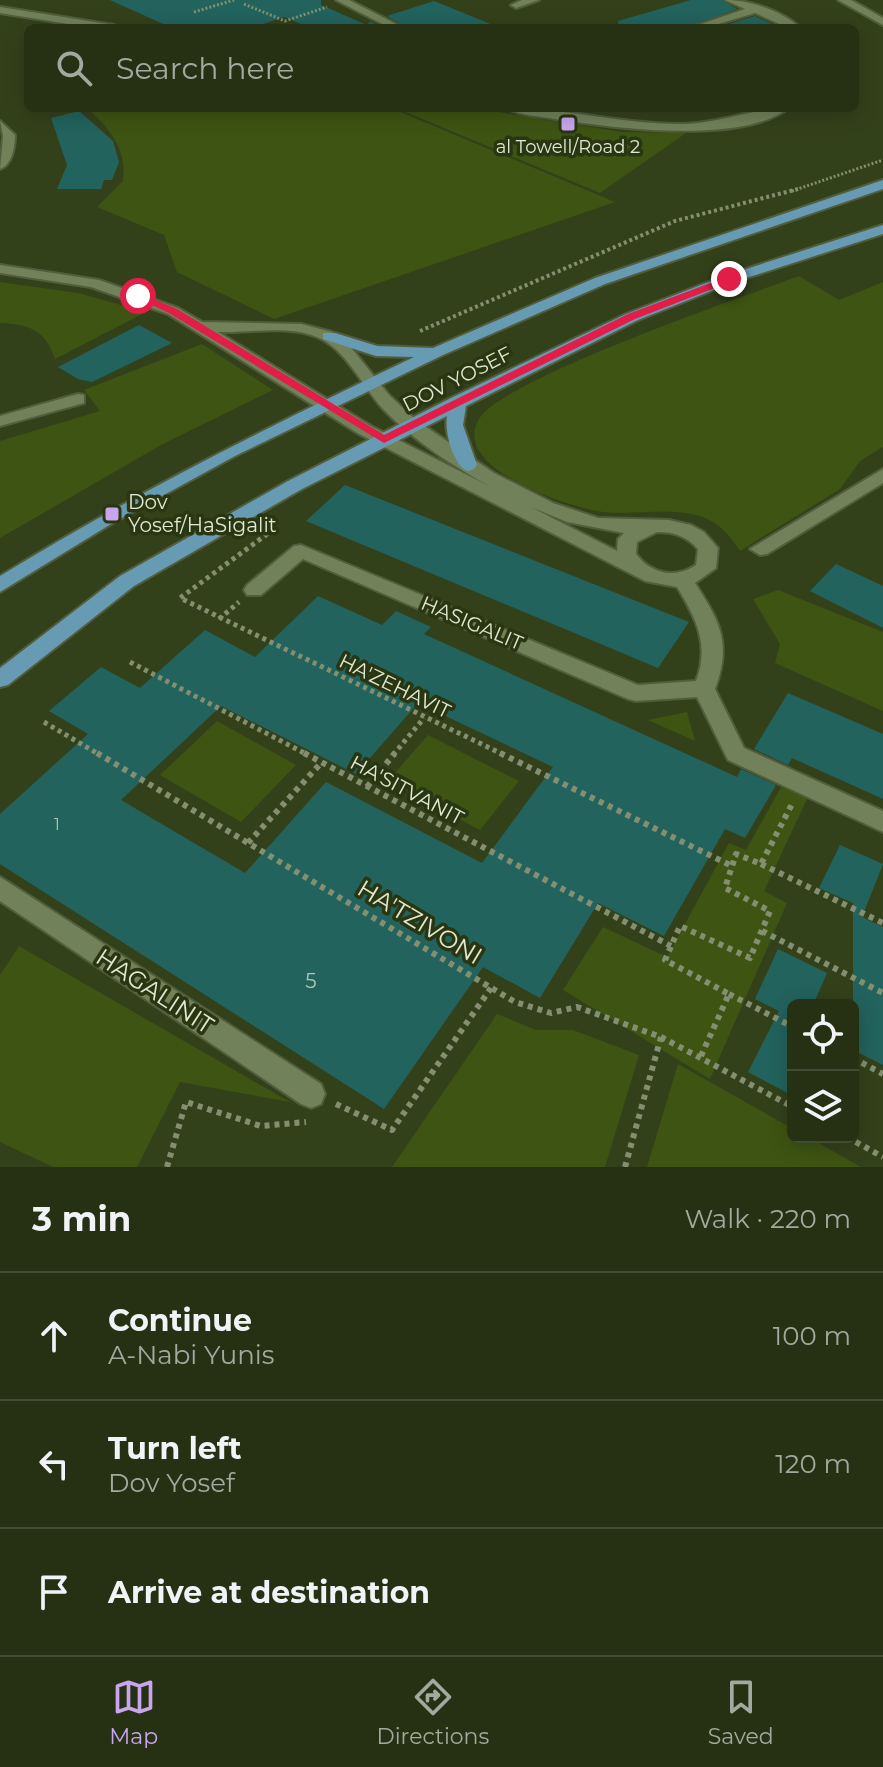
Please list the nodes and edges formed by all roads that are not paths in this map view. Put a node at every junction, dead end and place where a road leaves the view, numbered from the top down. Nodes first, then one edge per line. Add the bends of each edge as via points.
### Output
1 (342, 0) edge
2 (534, 0) edge
3 (730, 0) edge
4 (843, 0) edge
5 (516, 5) dead end
6 (756, 9) junction
7 (0, 10) edge
8 (883, 22) edge
9 (89, 24) edge
10 (391, 24) edge
11 (707, 24) edge
12 (788, 24) edge
13 (537, 112) edge
14 (769, 112) edge
15 (0, 125) edge
16 (0, 165) edge
17 (883, 184) edge
18 (883, 229) edge
19 (0, 269) edge
20 (196, 325) junction
21 (281, 330) junction
22 (329, 336) junction
23 (437, 352) junction
24 (251, 359) junction
25 (369, 383) junction
26 (78, 399) dead end
27 (459, 401) junction
28 (324, 405) junction
29 (0, 421) edge
30 (412, 426) junction
31 (384, 440) junction
32 (468, 465) junction
33 (883, 475) edge
34 (653, 526) junction
35 (760, 549) dead end
36 (637, 569) junction
37 (683, 580) junction
38 (0, 585) edge
39 (254, 590) dead end
40 (0, 679) edge
41 (704, 689) junction
42 (883, 822) edge
43 (0, 888) edge
44 (311, 1094) dead end

1 - 10 street
2 - 5 street
3 - 6 street
4 - 8 street
6 - 11 street
6 - 12 street
7 - 9 street
13 - 14 street via 658,128 727,124
15 - 16 street via 9,135
17 - 23 main road, DOV YOSEF via 600,281
18 - 27 main road, DOV YOSEF via 632,317
19 - 20 street via 94,283 138,296
20 - 21 street
20 - 24 street
21 - 22 street
21 - 24 street via 260,341
22 - 23 main road via 376,351
22 - 25 street
23 - 25 main road, DOV YOSEF
24 - 28 street
25 - 28 main road, DOV YOSEF
25 - 30 street
26 - 29 street
27 - 30 main road, DOV YOSEF
27 - 32 main road via 455,433
28 - 31 street
28 - 38 main road, DOV YOSEF via 104,520
30 - 31 main road, DOV YOSEF
30 - 32 street
31 - 36 street
31 - 40 main road, DOV YOSEF via 247,510 127,581
32 - 34 street via 573,517 599,525
33 - 35 street
34 - 36 street via 628,539 626,554
34 - 37 street via 686,530 708,548 706,568
36 - 37 street via 654,578
37 - 41 street via 715,637 713,669
39 - 41 street, HASIGALIT via 301,551 636,693
41 - 42 street via 736,754
43 - 44 street, HAGALINIT

